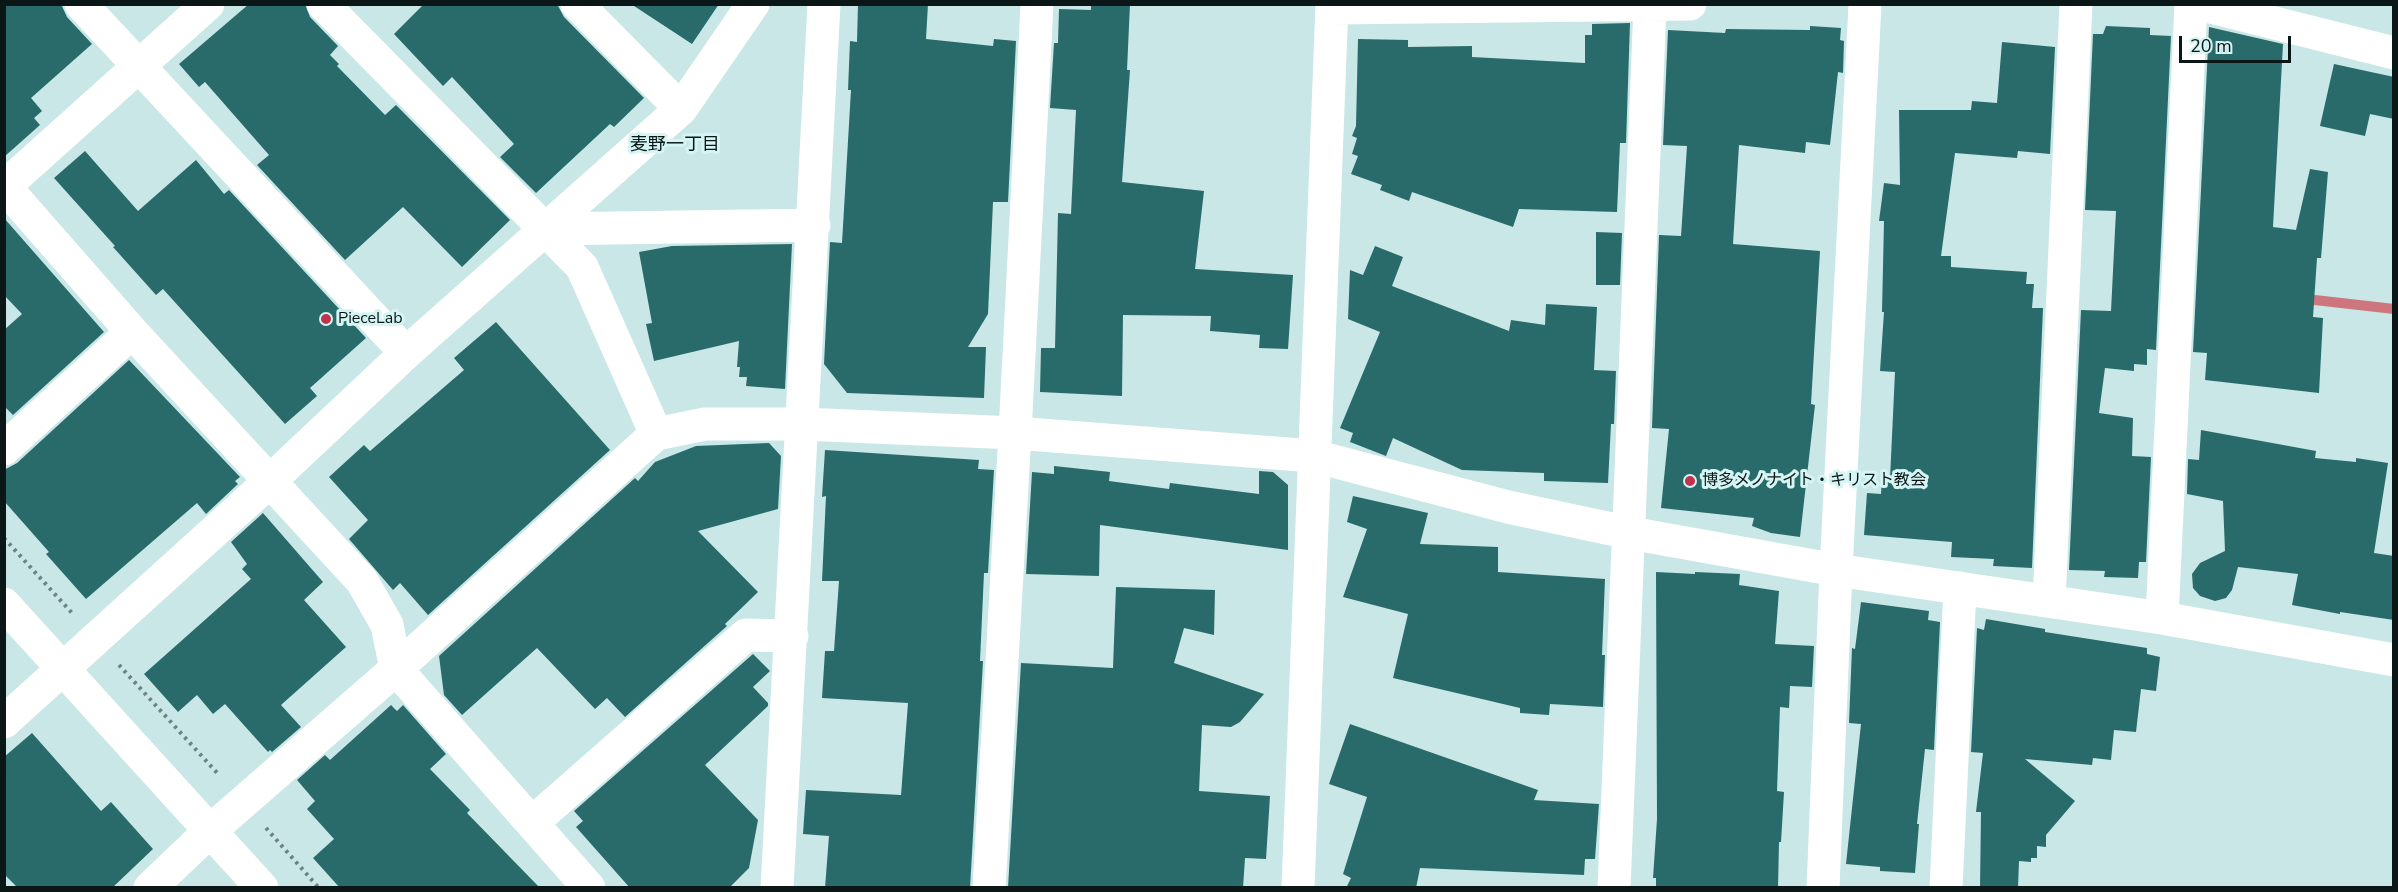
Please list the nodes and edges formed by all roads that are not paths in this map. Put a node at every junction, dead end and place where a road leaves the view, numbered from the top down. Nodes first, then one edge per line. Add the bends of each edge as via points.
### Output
1 (81, 4) edge
2 (208, 4) edge
3 (323, 4) edge
4 (577, 4) edge
5 (753, 4) edge
6 (824, 4) edge
7 (1037, 4) edge
8 (1690, 4) edge
9 (1866, 4) edge
10 (2076, 4) edge
11 (2191, 4) edge
12 (2199, 4) edge
13 (1332, 6) edge
14 (1650, 6) edge
15 (2394, 53) edge
16 (140, 68) junction
17 (681, 109) junction
18 (5, 187) edge
19 (814, 225) junction
20 (546, 229) junction
21 (132, 332) junction
22 (406, 353) junction
23 (802, 424) junction
24 (1015, 433) junction
25 (656, 434) junction
26 (4, 449) edge
27 (1314, 456) junction
28 (270, 481) junction
29 (1630, 533) junction
30 (1836, 570) junction
31 (1960, 588) junction
32 (2049, 601) junction
33 (4, 603) edge
34 (2162, 618) junction
35 (792, 636) junction
36 (2394, 660) edge
37 (62, 668) junction
38 (396, 669) junction
39 (4, 722) edge
40 (532, 823) junction
41 (210, 831) junction
42 (164, 881) edge
43 (772, 883) edge
44 (262, 888) edge
45 (589, 888) edge
46 (989, 888) edge
47 (1298, 888) edge
48 (1614, 888) edge
49 (1823, 888) edge
50 (1946, 888) edge

1 - 16 street
2 - 16 street
3 - 20 street
4 - 17 street
5 - 17 street
6 - 19 street
7 - 24 street
8 - 14 street
9 - 30 street
10 - 32 street
11 - 34 street
12 - 15 street
13 - 14 street
13 - 27 street
14 - 29 street
16 - 18 street
16 - 22 street
17 - 20 street
18 - 21 street
19 - 20 street
19 - 23 street
20 - 22 street
20 - 25 street via 582,267
21 - 26 street
21 - 28 street
22 - 28 street
23 - 24 street
23 - 25 street via 705,424
23 - 35 street
24 - 27 street
24 - 46 street
25 - 38 street
27 - 29 street via 1508,507
27 - 47 street
28 - 37 street
28 - 38 street via 362,581 387,625
29 - 30 street
29 - 48 street
30 - 31 street
30 - 49 street
31 - 32 street
31 - 50 street
32 - 34 street
33 - 37 street
34 - 36 street
35 - 40 street via 746,634
35 - 43 street
37 - 39 street
37 - 41 street
38 - 40 street
38 - 41 street
40 - 45 street
41 - 42 street
41 - 44 street

